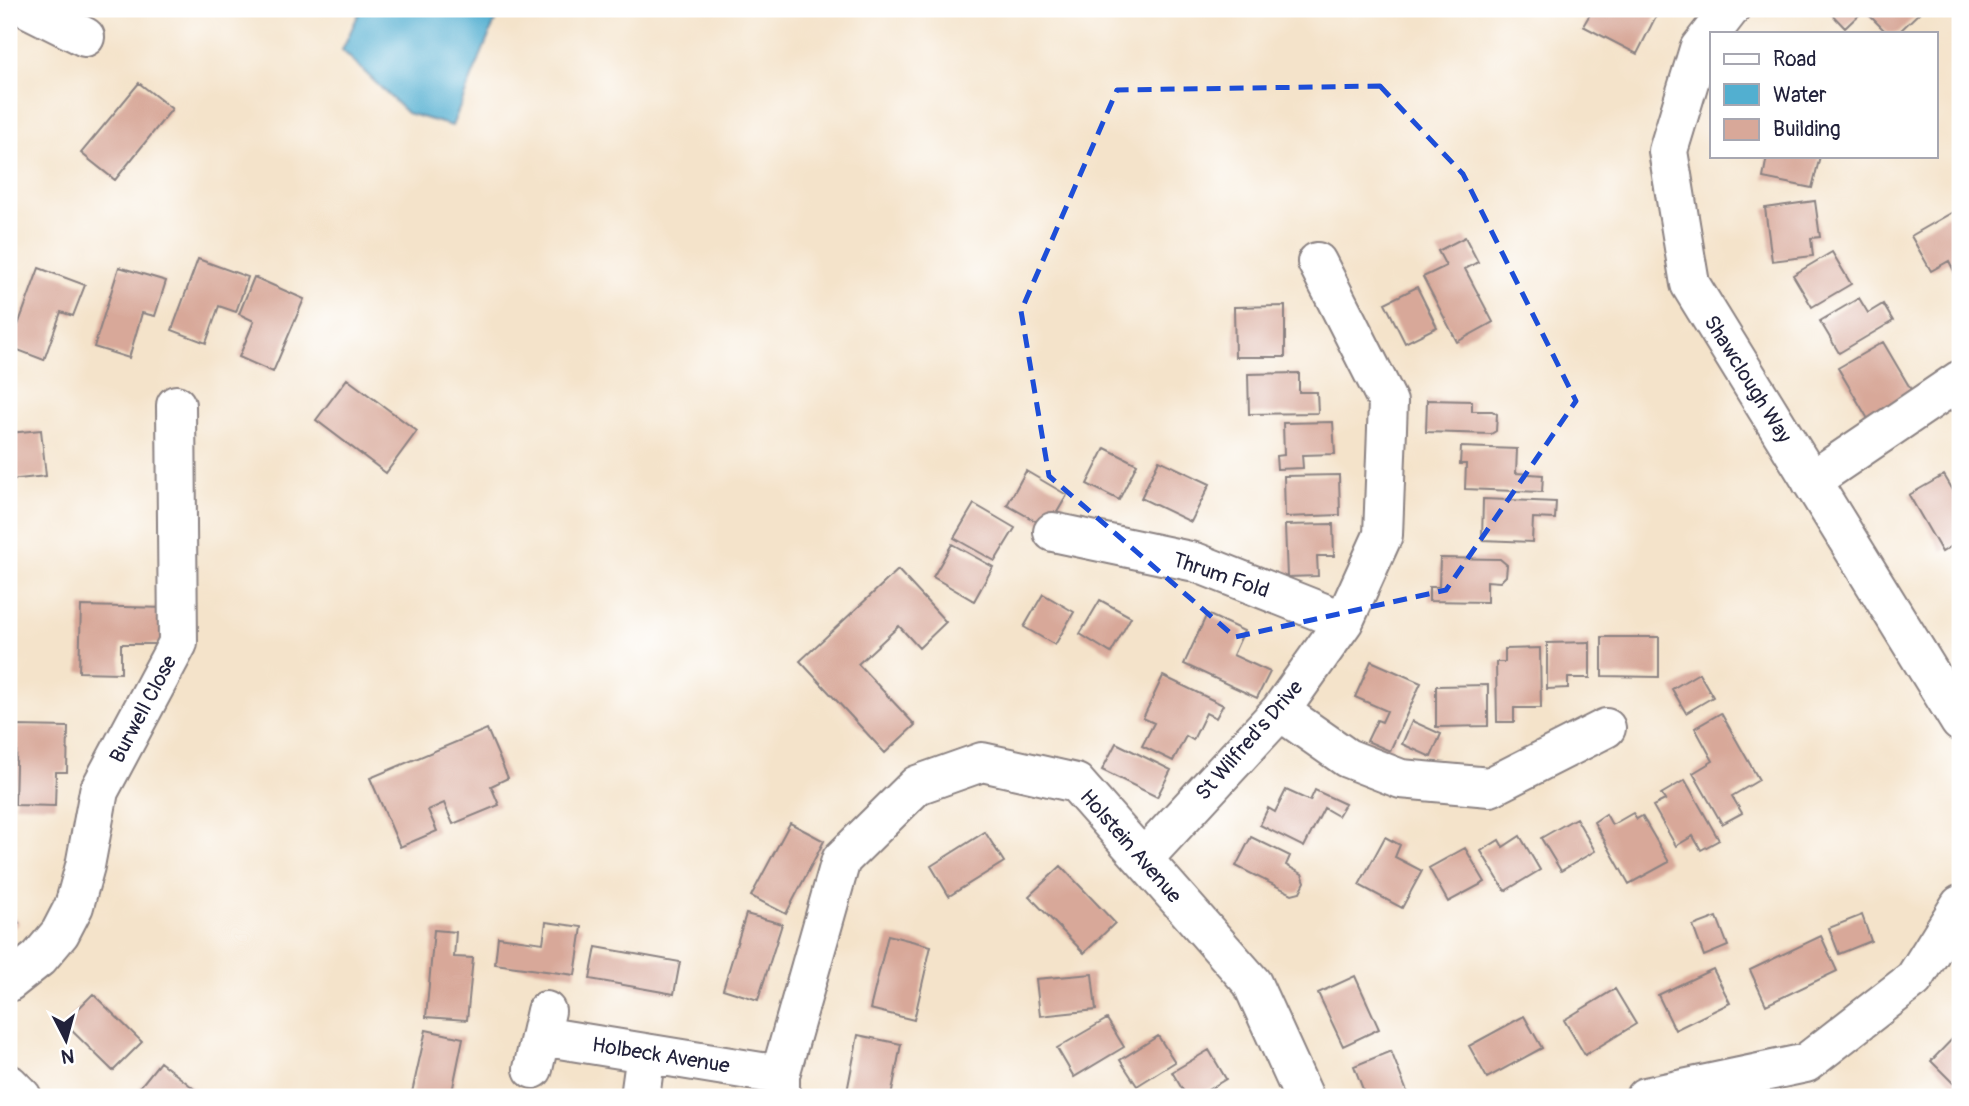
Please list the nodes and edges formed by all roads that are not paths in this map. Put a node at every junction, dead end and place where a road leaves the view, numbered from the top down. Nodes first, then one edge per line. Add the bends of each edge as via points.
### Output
1 (29, 9) edge
2 (1730, 9) edge
3 (1712, 32) edge
4 (1710, 35) edge
5 (85, 37) dead end
6 (1317, 262) dead end
7 (1960, 380) edge
8 (176, 405) dead end
9 (1811, 481) junction
10 (1053, 532) dead end
11 (1344, 621) junction
12 (1280, 711) junction
13 (1959, 718) edge
14 (1606, 728) dead end
15 (1143, 859) junction
16 (1960, 905) edge
17 (9, 982) edge
18 (540, 1038) dead end
19 (646, 1052) junction
20 (9, 1084) edge
21 (780, 1086) edge
22 (22, 1097) edge
23 (640, 1097) edge
24 (1304, 1097) edge
25 (1651, 1097) edge

1 - 5 street
2 - 3 street, Shawclough Way
4 - 9 street, Shawclough Way via 1699,49 1668,151 1690,284
6 - 11 street, St Wilfred's Drive via 1388,402 1383,535
7 - 9 street
8 - 17 street, Burwell Close via 178,643 99,791 74,906 60,933
9 - 13 street, Shawclough Way
10 - 11 street, Thrum Fold via 1195,562
11 - 12 street, St Wilfred's Drive
12 - 14 street via 1347,758 1401,779 1490,787
12 - 15 street, St Wilfred's Drive
15 - 21 street, Holstein Avenue via 1076,783 982,762 917,785 841,860
15 - 24 street, Holstein Avenue via 1252,984
16 - 25 street via 1914,979 1806,1063
18 - 19 street, Holbeck Avenue
19 - 21 street, Holbeck Avenue
19 - 23 street
20 - 22 street

